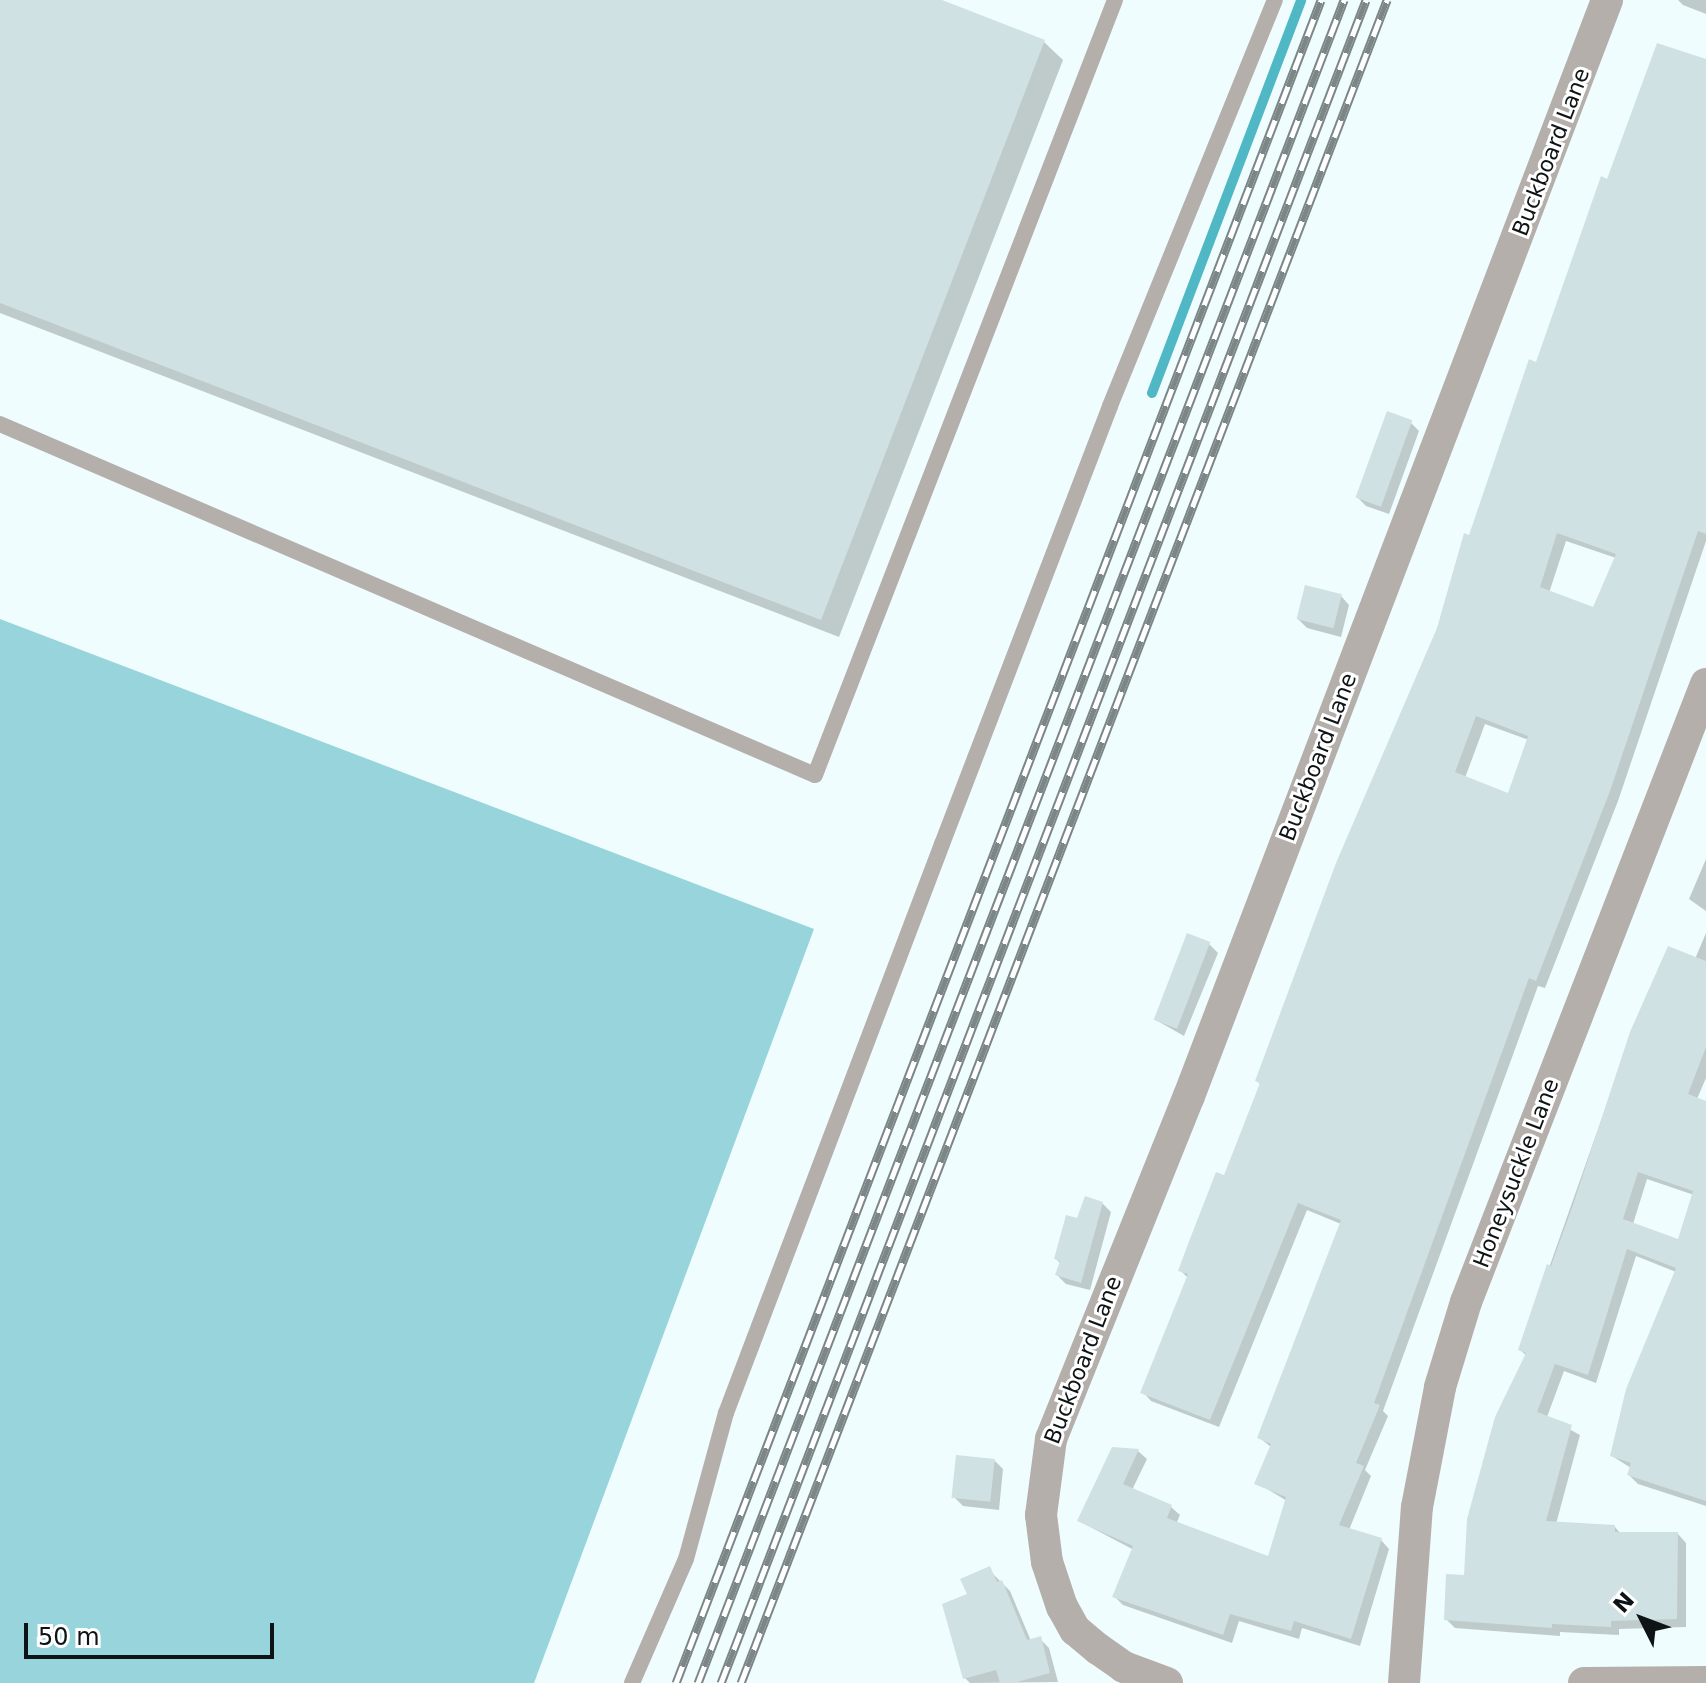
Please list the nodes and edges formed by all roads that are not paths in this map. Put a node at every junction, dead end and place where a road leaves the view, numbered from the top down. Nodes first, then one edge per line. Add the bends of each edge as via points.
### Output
1 (1115, 0) edge
2 (1275, 0) edge
3 (1607, 0) edge
4 (0, 424) edge
5 (1706, 684) edge
6 (1706, 1682) edge
7 (632, 1683) edge
8 (1167, 1683) edge
9 (1404, 1683) edge
10 (1584, 1683) edge

1 - 4 lane via 815,775
2 - 7 lane via 1110,406 942,844 726,1413 686,1559
3 - 8 street, Buckboard Lane via 1189,1096 1051,1439 1041,1515 1051,1580 1075,1630 1124,1667
5 - 9 street, Honeysuckle Lane via 1466,1302 1440,1387 1417,1507
6 - 10 street

